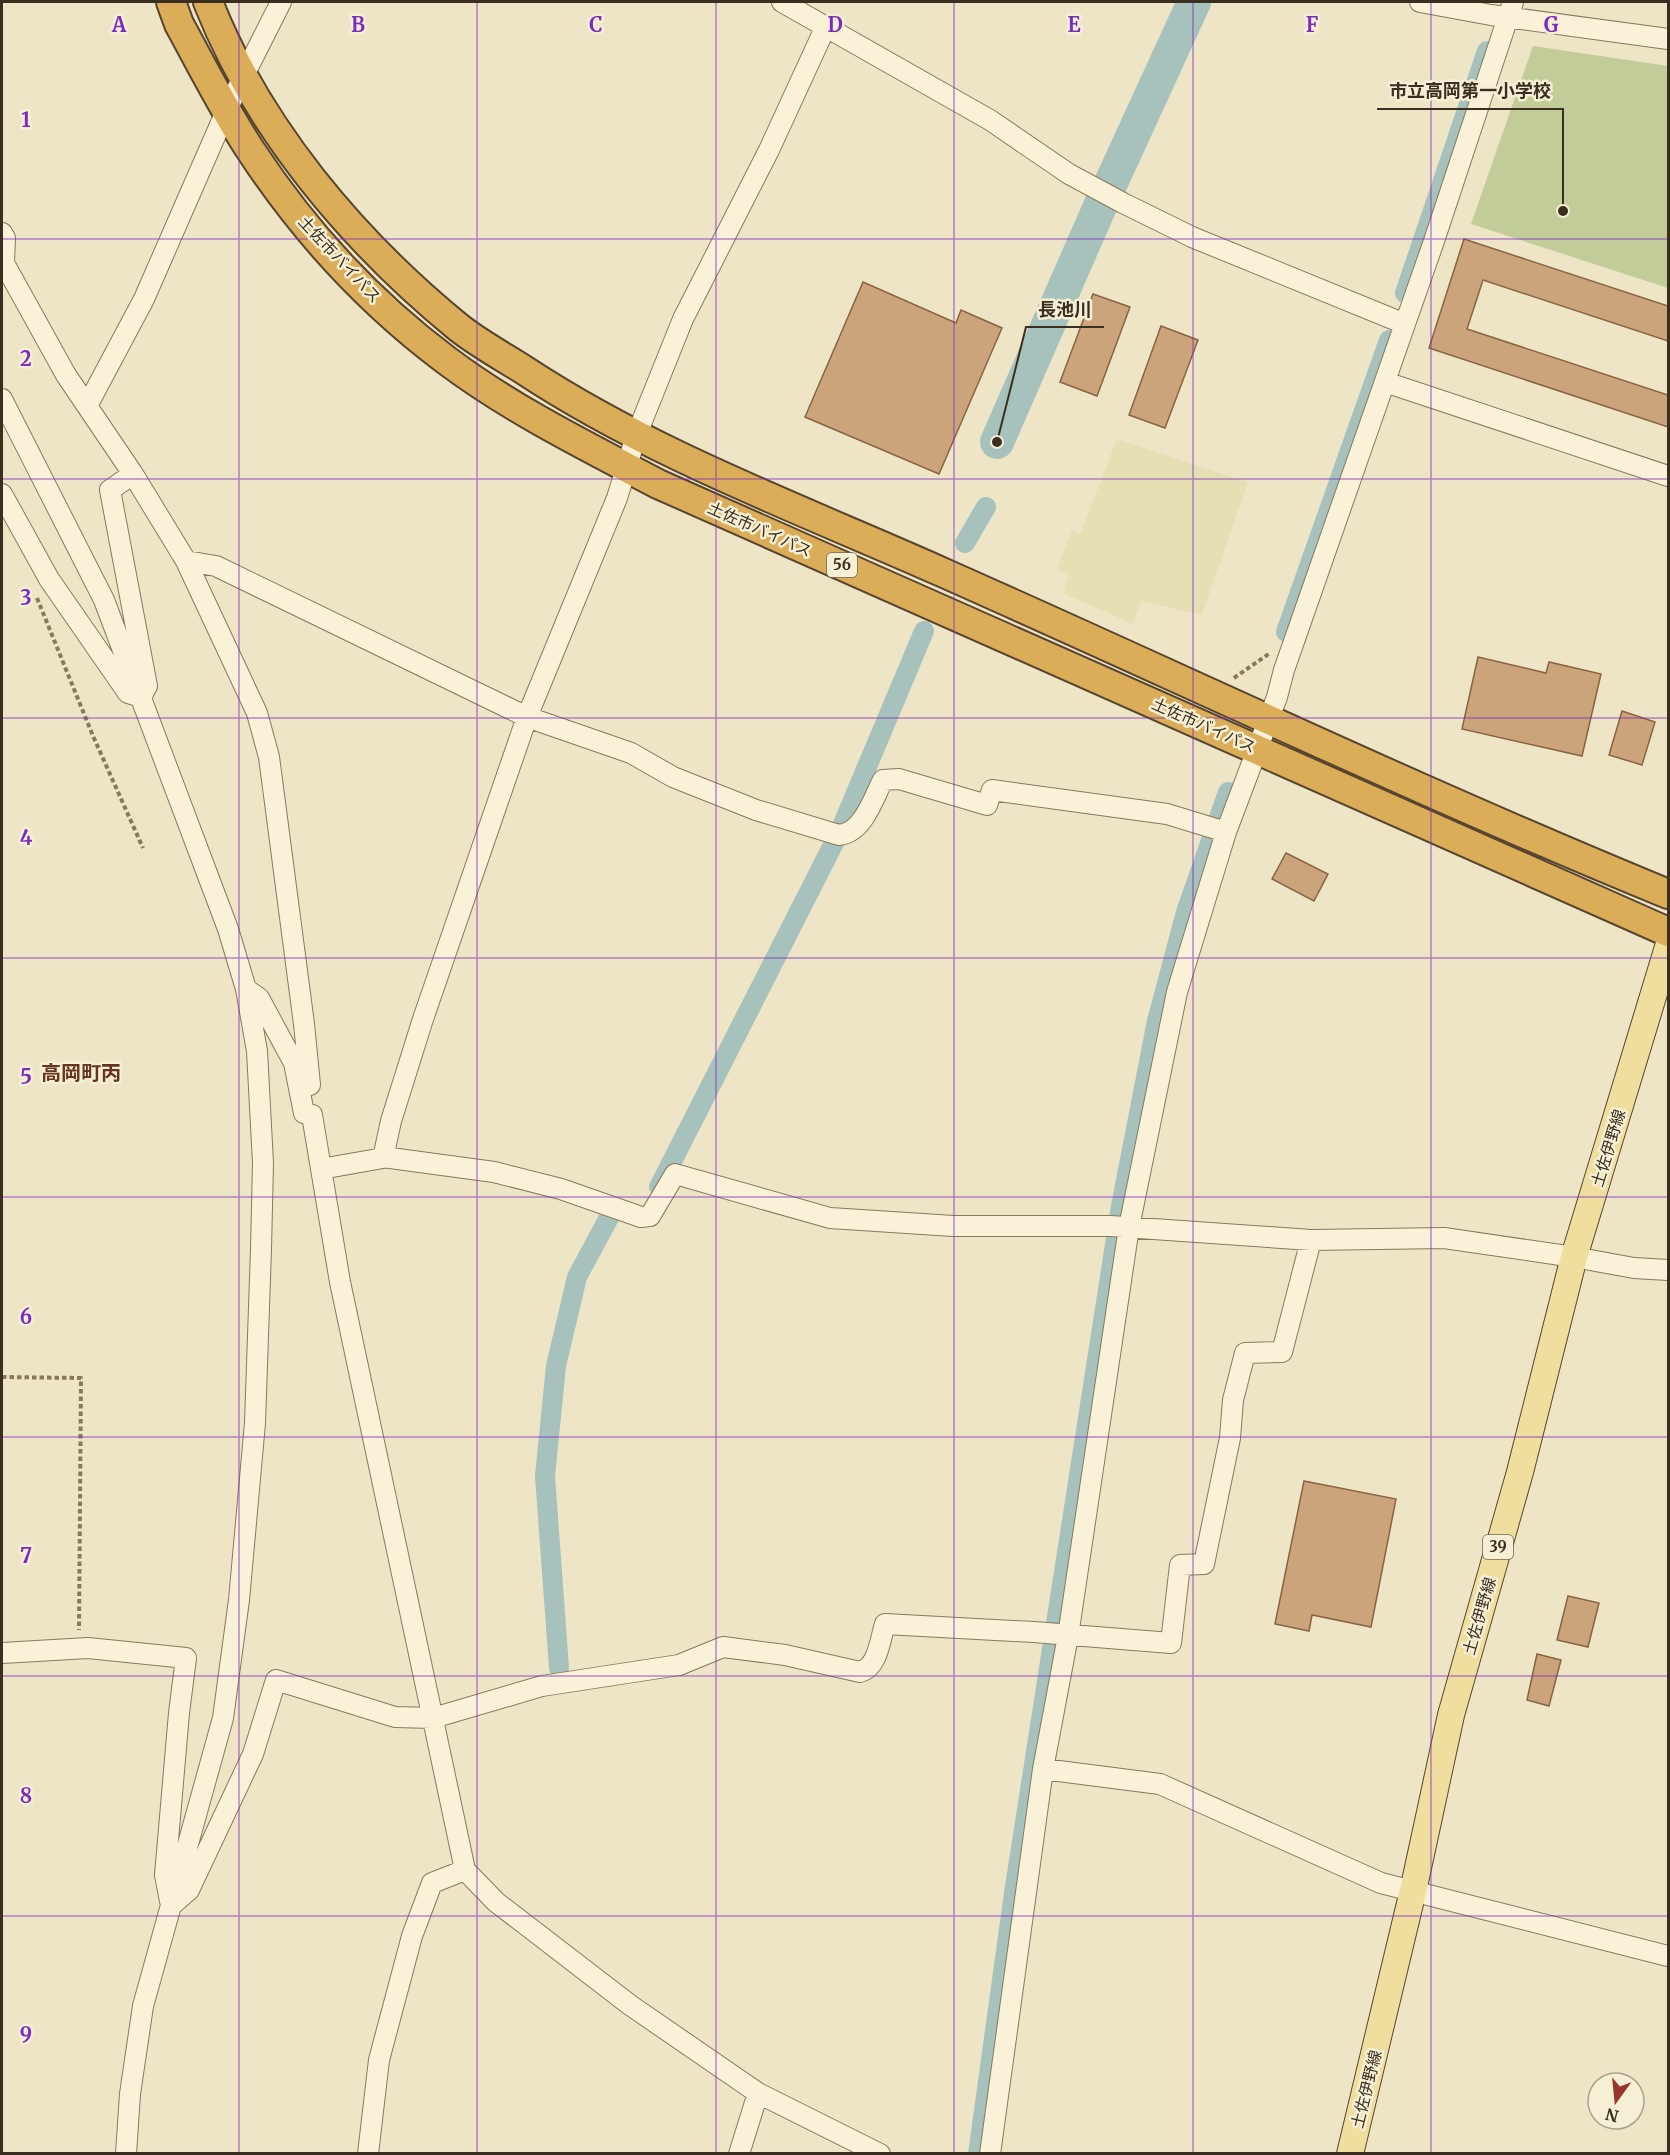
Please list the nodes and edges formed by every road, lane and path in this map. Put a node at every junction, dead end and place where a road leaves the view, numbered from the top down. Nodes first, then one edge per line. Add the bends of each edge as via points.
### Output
1 (171, 2) edge
2 (208, 2) edge
3 (281, 2) edge
4 (782, 2) edge
5 (1420, 2) edge
6 (1511, 9) edge
7 (826, 26) junction
8 (1668, 39) edge
9 (245, 77) junction
10 (227, 110) junction
11 (2, 233) edge
12 (1405, 324) junction
13 (1386, 382) junction
14 (2, 399) edge
15 (87, 406) junction
16 (636, 436) junction
17 (628, 468) junction
18 (133, 474) junction
19 (1668, 476) edge
20 (2, 494) edge
21 (186, 561) junction
22 (36, 596) dead end
23 (141, 697) junction
24 (527, 717) junction
25 (1269, 719) junction
26 (1258, 748) junction
27 (1217, 829) junction
28 (142, 848) dead end
29 (1668, 894) edge
30 (1668, 932) edge
31 (1668, 947) edge
32 (246, 989) junction
33 (312, 1115) junction
34 (383, 1157) junction
35 (321, 1169) junction
36 (1123, 1226) junction
37 (1311, 1240) junction
38 (1575, 1257) junction
39 (1668, 1270) edge
40 (2, 1377) edge
41 (1060, 1635) junction
42 (79, 1649) junction
43 (2, 1653) edge
44 (433, 1718) junction
45 (1043, 1769) junction
46 (465, 1870) junction
47 (1413, 1891) junction
48 (171, 1906) junction
49 (1668, 1956) edge
50 (758, 2093) junction
51 (126, 2154) edge
52 (368, 2154) edge
53 (739, 2154) edge
54 (880, 2154) edge
55 (990, 2154) edge
56 (1350, 2154) edge

1 - 10 highway, 土佐市バイパス / 56 via 179,24
2 - 9 highway, 土佐市バイパス / 56
3 - 9 street
4 - 7 street
5 - 6 street
6 - 8 street
6 - 12 street
7 - 12 street via 990,120 1069,174 1123,203 1192,237
7 - 16 street via 769,150 683,319
9 - 10 street
9 - 16 highway, 土佐市バイパス / 56 via 278,132 328,198 385,260 460,329 565,397
10 - 15 street via 144,299
10 - 17 highway, 土佐市バイパス / 56 via 250,150 301,219 364,290 446,360 549,427
11 - 15 street via 4,263
12 - 13 street
13 - 19 street
13 - 25 street
14 - 23 street via 104,600
15 - 18 street
16 - 17 street
16 - 25 highway, 土佐市バイパス / 56
17 - 24 street
17 - 26 highway, 土佐市バイパス / 56
18 - 21 street
18 - 23 street via 110,490 147,686
20 - 23 street via 48,579 128,693
21 - 24 street via 216,566
21 - 33 street via 257,713 269,757
22 - 28 path
23 - 32 street via 228,929
24 - 27 street via 631,753 674,777 756,810 839,836 860,823 883,780 899,779 987,805 992,790 1167,814
24 - 34 street via 423,1019
25 - 26 street
25 - 29 highway, 土佐市バイパス / 56
26 - 27 street
26 - 30 highway, 土佐市バイパス / 56
27 - 36 street
31 - 38 main road, 土佐伊野線 / 39
32 - 33 street via 259,998 294,1063 304,1113
32 - 48 street via 258,1051 263,1163 255,1423 239,1600 223,1718
33 - 35 street
34 - 35 street
34 - 36 street via 494,1172 561,1189 641,1218 650,1216 675,1174 830,1218 953,1226
35 - 44 street via 342,1293
36 - 37 street
36 - 41 street
37 - 38 street via 1444,1238
37 - 41 street via 1282,1352 1245,1353 1204,1564 1180,1565 1171,1643
38 - 39 street
38 - 47 main road, 土佐伊野線 / 39 via 1520,1472 1451,1715
40 - 42 path via 81,1378
41 - 44 street via 885,1624 873,1664 860,1672 785,1655 723,1647 679,1665 542,1686
41 - 45 street
42 - 43 street
42 - 48 street via 186,1658 165,1875
44 - 46 street
44 - 48 street via 395,1717 276,1680 253,1754 189,1890
45 - 47 street via 1160,1784 1354,1872
45 - 55 street
46 - 50 street via 496,1902 630,2005
46 - 52 street via 432,1883 412,1936 379,2060
47 - 49 street
47 - 56 main road, 土佐伊野線 / 39
48 - 51 street via 143,2006
50 - 53 street
50 - 54 street

